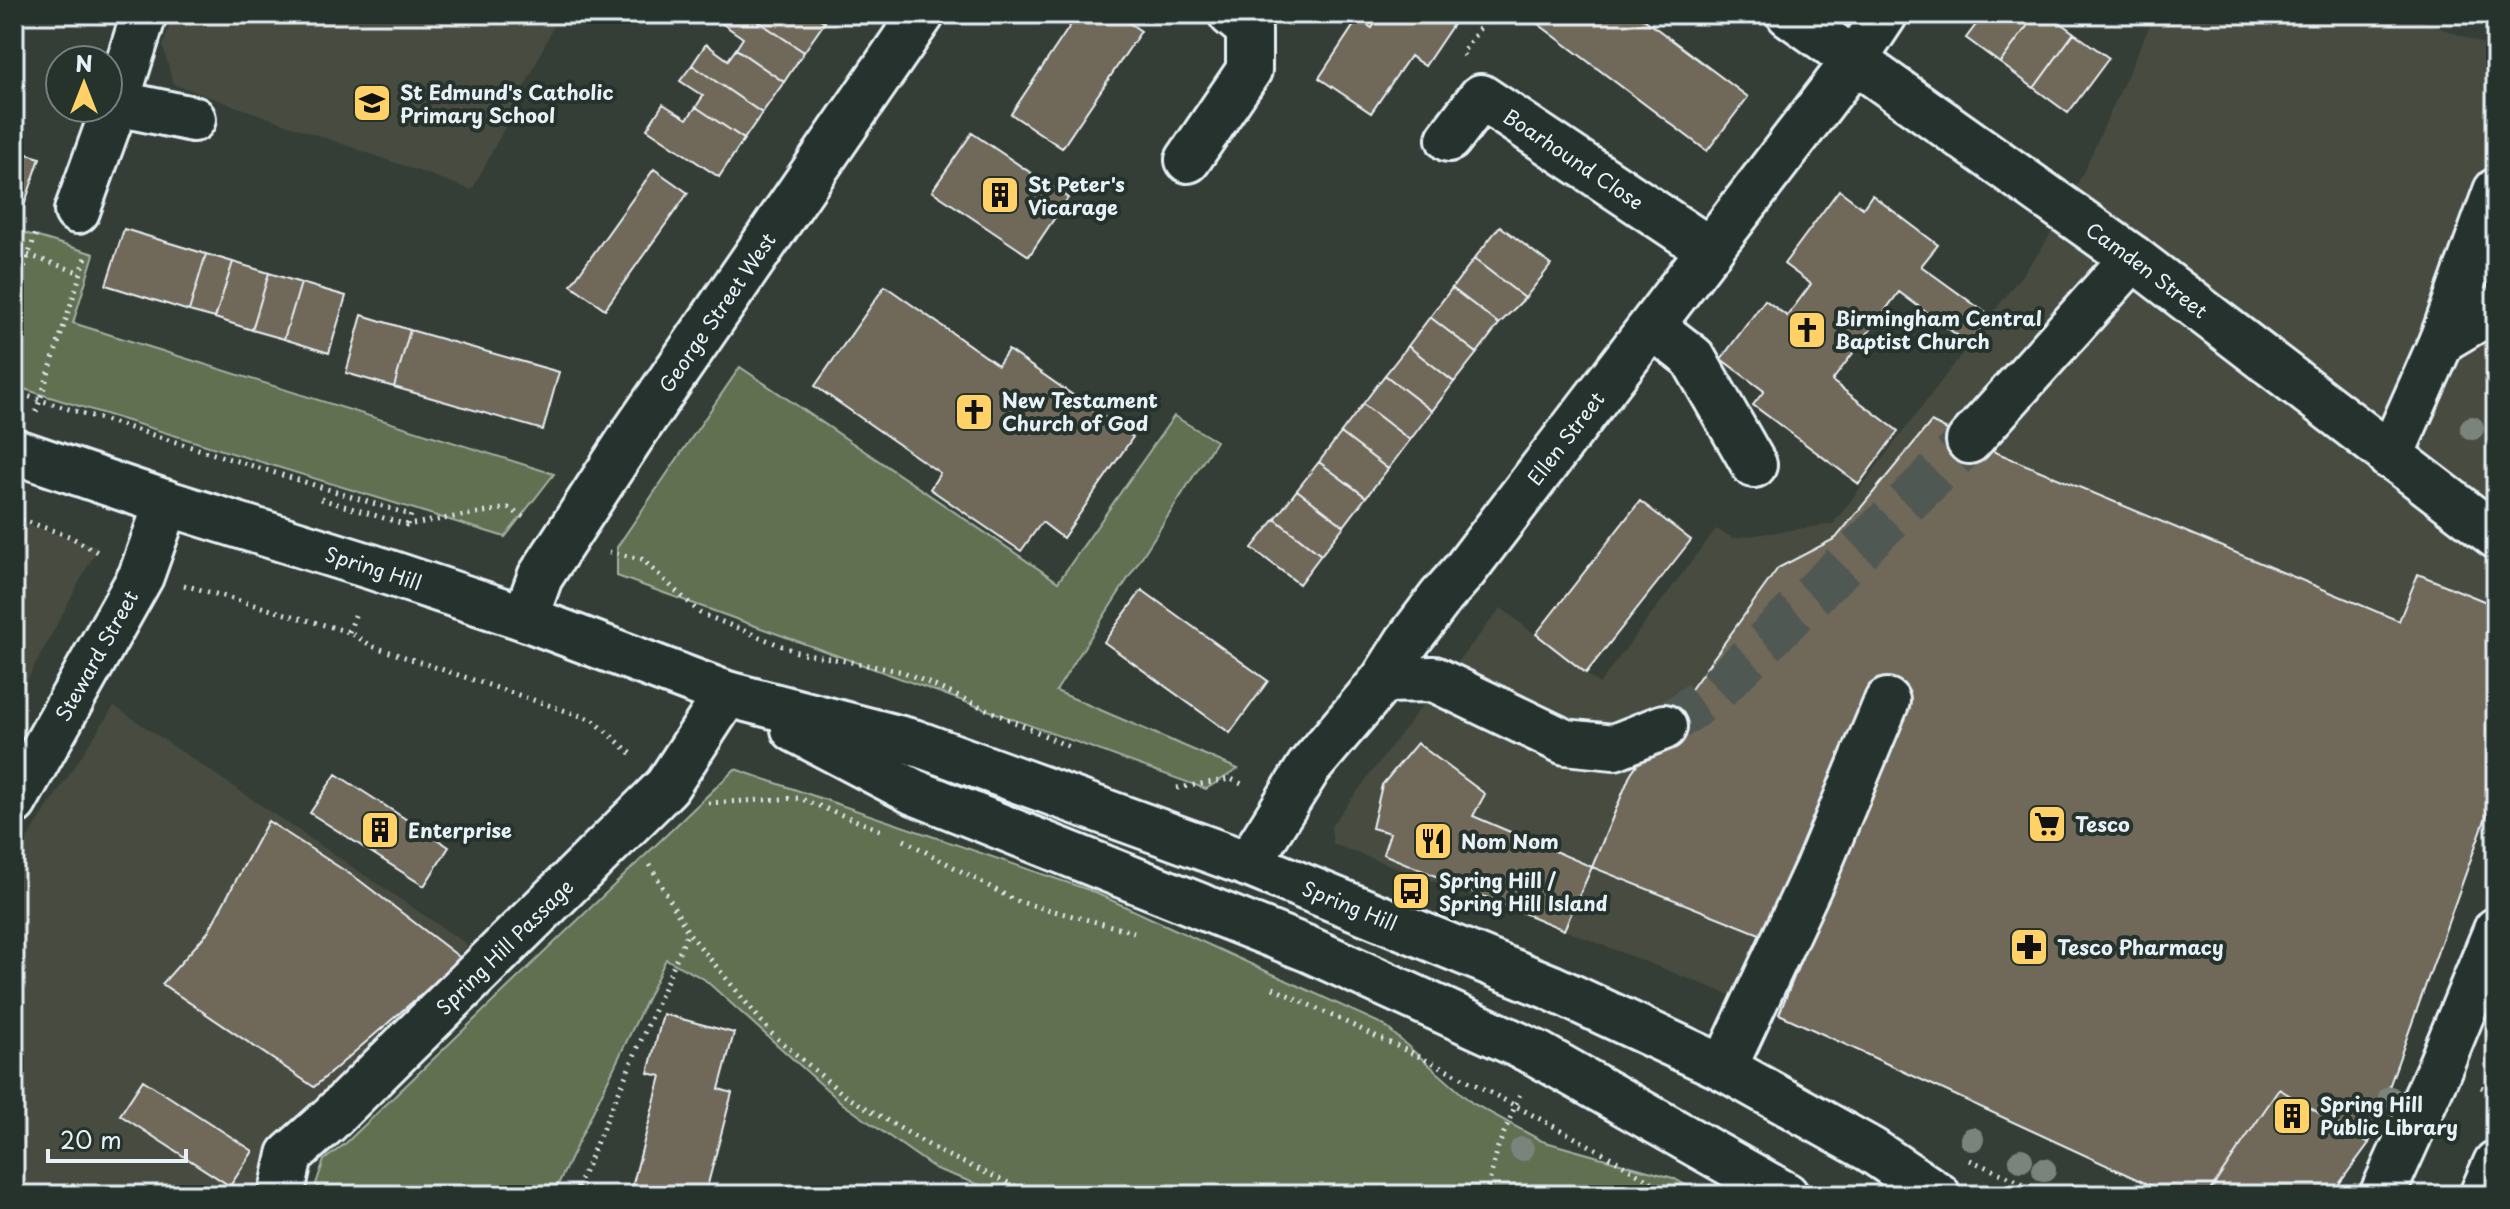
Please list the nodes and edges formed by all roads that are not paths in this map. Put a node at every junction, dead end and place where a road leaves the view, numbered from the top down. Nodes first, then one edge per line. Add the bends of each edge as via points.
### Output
1 (144, 14) edge
2 (922, 14) edge
3 (1231, 14) edge
4 (1789, 14) edge
5 (1885, 14) edge
6 (1854, 61) junction
7 (124, 78) edge
8 (124, 105) edge
9 (193, 119) dead end
10 (108, 124) edge
11 (1449, 139) dead end
12 (1188, 160) dead end
13 (2496, 191) edge
14 (77, 211) road end
15 (1710, 250) junction
16 (2133, 258) junction
17 (2496, 308) edge
18 (1652, 326) junction
19 (2442, 340) junction
20 (1969, 441) tunnel mouth
21 (18, 452) edge
22 (2390, 457) junction
23 (1754, 465) dead end
24 (167, 503) junction
25 (2496, 536) edge
26 (525, 618) junction
27 (1383, 680) junction
28 (727, 694) junction
29 (1887, 701) dead end
30 (1664, 727) tunnel mouth
31 (16, 793) edge
32 (1248, 864) junction
33 (2496, 930) edge
34 (1724, 1068) junction
35 (2496, 1163) edge
36 (283, 1195) edge
37 (1786, 1195) edge
38 (1938, 1195) edge
39 (2382, 1195) edge
40 (2482, 1195) edge

1 - 7 main road
2 - 26 main road, George Street West via 632,436 540,577
3 - 12 main road via 1249,29 1249,70
4 - 6 main road, Camden Street
5 - 6 main road, Ellen Street
6 - 15 main road, Ellen Street
6 - 16 main road, Camden Street
8 - 9 main road
10 - 14 main road
11 - 15 main road, Boarhound Close via 1481,97
13 - 19 main road
15 - 18 main road, Ellen Street
16 - 20 main road
16 - 22 main road, Camden Street
17 - 19 main road
18 - 23 main road via 1693,358
18 - 27 main road, Ellen Street via 1441,597
19 - 22 main road
21 - 24 main road, Spring Hill
22 - 25 main road, Camden Street
24 - 26 main road, Spring Hill
24 - 31 main road, Steward Street via 141,576
26 - 28 main road, Spring Hill
27 - 30 main road via 1434,679 1565,742 1614,747
27 - 32 main road, Ellen Street via 1309,767
28 - 32 main road, Spring Hill via 913,742
28 - 36 main road, Spring Hill Passage via 667,786 290,1155
28 - 37 main road, Spring Hill via 914,792 1308,949 1536,1053
29 - 34 main road via 1817,869
32 - 34 main road, Spring Hill via 1550,987
33 - 39 main road
34 - 38 main road, Spring Hill via 1871,1150
35 - 40 main road

